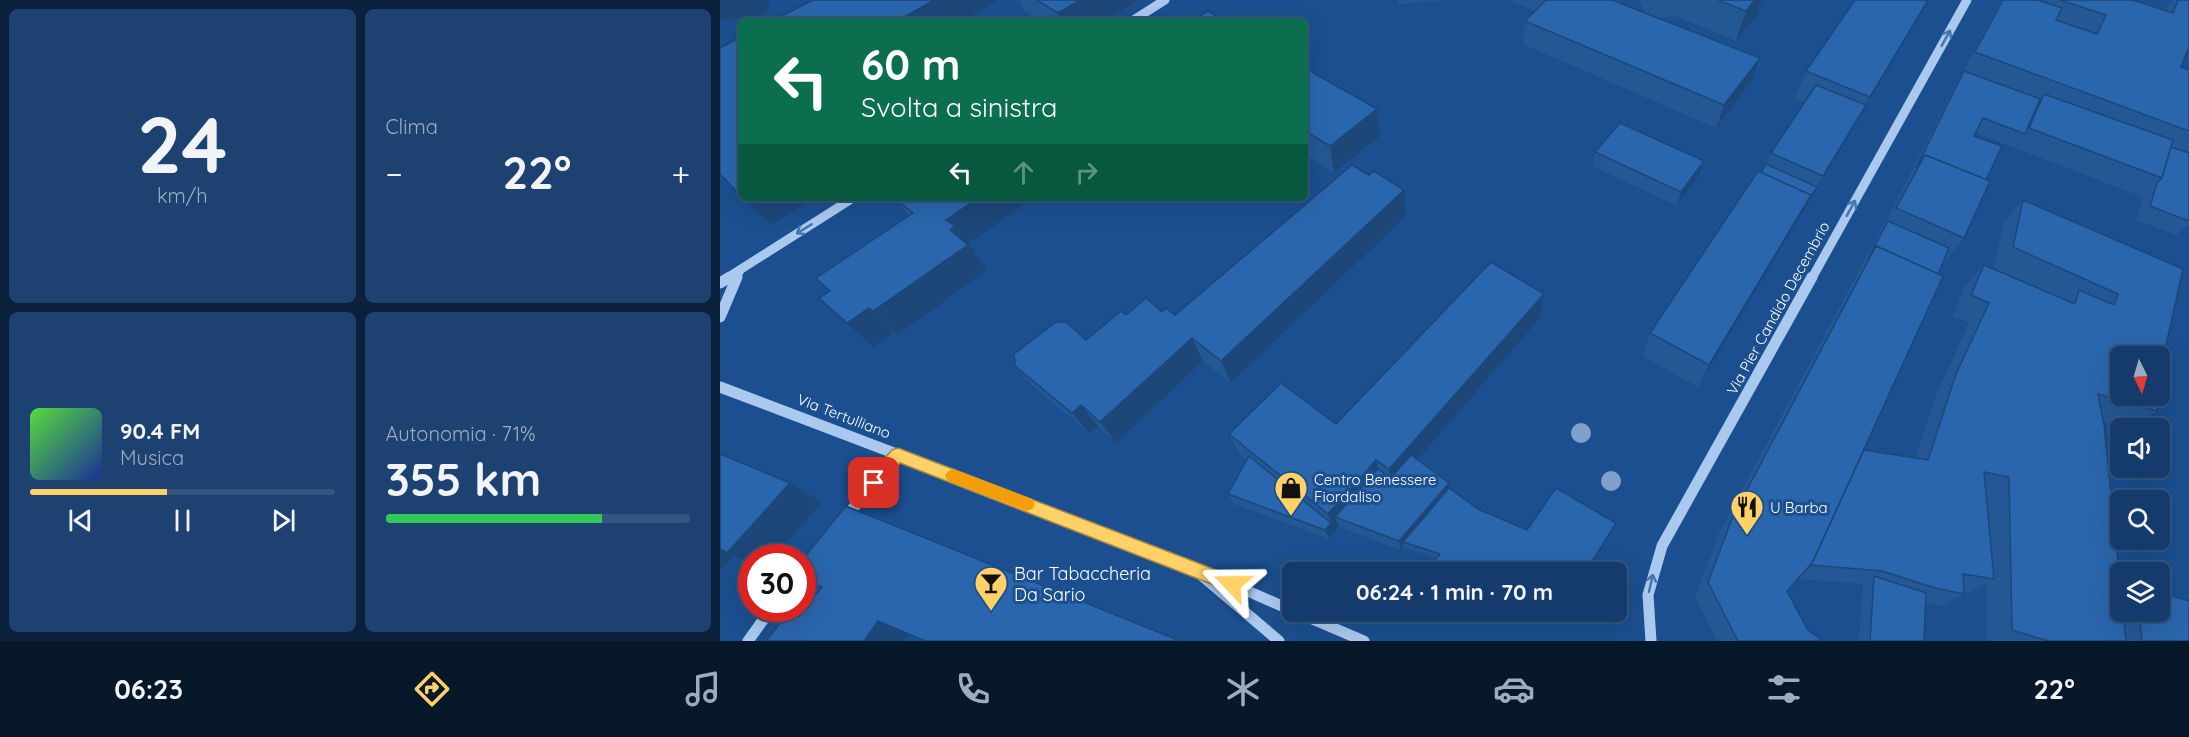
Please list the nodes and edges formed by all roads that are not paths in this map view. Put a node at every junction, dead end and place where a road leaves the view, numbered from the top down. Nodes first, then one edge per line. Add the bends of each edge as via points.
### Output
1 (1165, 0) edge
2 (1967, 0) edge
3 (1137, 18) edge
4 (848, 201) edge
5 (740, 270) junction
6 (720, 283) edge
7 (720, 317) edge
8 (720, 387) edge
9 (898, 454) junction
10 (833, 531) edge
11 (1191, 566) junction
12 (1282, 606) edge
13 (762, 622) edge
14 (1320, 622) edge
15 (748, 641) edge
16 (1279, 641) edge
17 (1364, 641) edge
18 (1651, 641) edge

1 - 3 street
18 -> 2 street, Via Pier Candido Decembrio via 1648,595 1662,546
4 -> 5 street
5 - 6 street
5 - 7 street
8 - 9 street, Via Tertulliano
9 - 10 street
9 - 11 street, Via Tertulliano
11 - 12 street, Via Tertulliano
11 - 16 street, Via Tertulliano
13 - 15 street
14 - 17 street, Via Tertulliano

